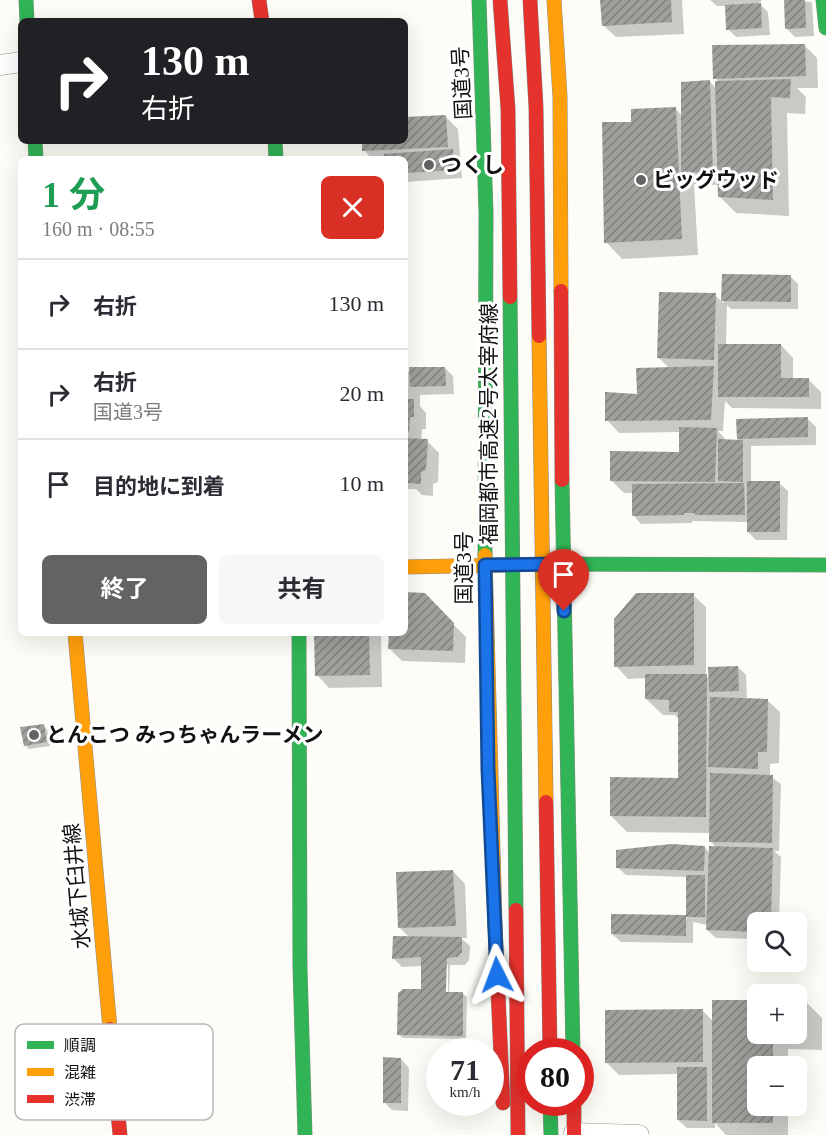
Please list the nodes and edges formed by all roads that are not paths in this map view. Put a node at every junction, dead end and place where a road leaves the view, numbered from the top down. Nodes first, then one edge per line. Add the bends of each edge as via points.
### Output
1 (26, 0) edge
2 (259, 0) edge
3 (478, 0) edge
4 (500, 0) edge
5 (530, 0) edge
6 (554, 0) edge
7 (823, 0) edge
8 (27, 18) edge
9 (262, 18) edge
10 (826, 28) edge
11 (18, 62) edge
12 (0, 65) edge
13 (563, 564) junction
14 (485, 565) junction
15 (826, 565) edge
16 (408, 567) edge
17 (75, 636) edge
18 (299, 636) edge
19 (110, 1024) edge
20 (550, 1038) edge
21 (573, 1038) edge
22 (550, 1116) edge
23 (574, 1116) edge
24 (119, 1120) edge
25 (574, 1134) edge
26 (120, 1135) edge
27 (305, 1135) edge
28 (504, 1135) edge
29 (518, 1135) edge
30 (551, 1135) edge
31 (639, 1135) edge

1 - 8 main road
2 - 9 main road
3 - 14 main road, 国道3号 via 486,105
4 - 29 main road, 福岡都市高速2号太宰府線, bridge via 508,109
5 - 20 main road, bridge via 536,131
6 - 13 main road via 560,97
7 - 10 main road
11 - 12 street
13 - 14 main road
13 - 15 main road
13 - 21 main road
14 - 16 main road
14 - 28 main road, 国道3号 via 488,769
17 - 19 main road, 水城下臼井線
18 - 27 main road
22 - 30 main road
23 - 25 main road
24 - 26 main road, 水城下臼井線
25 - 31 street

